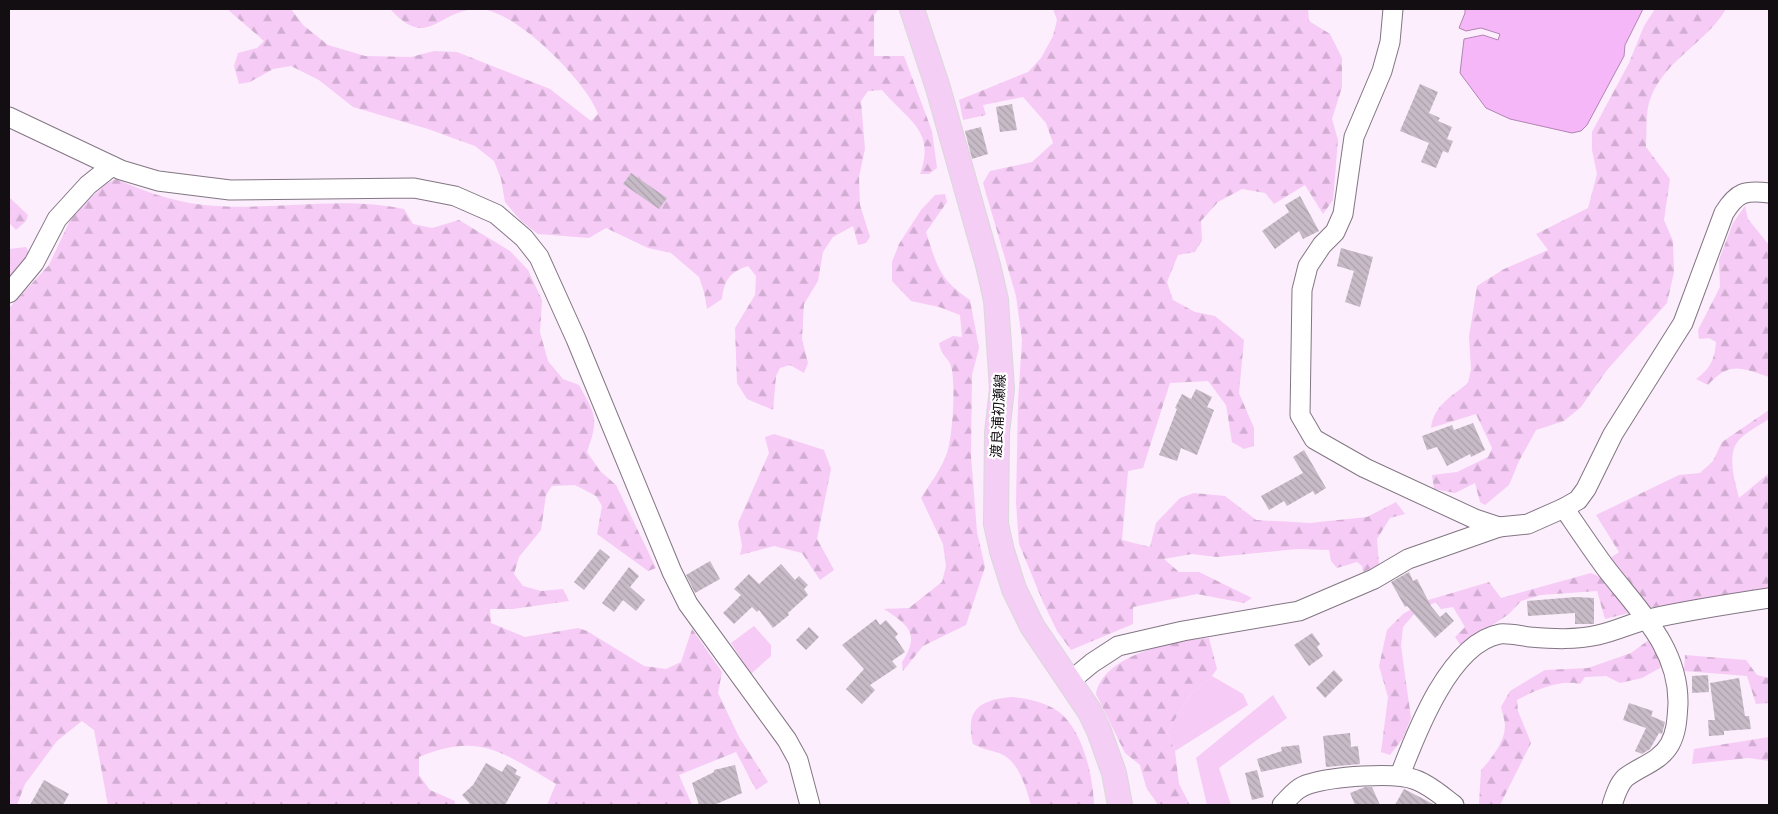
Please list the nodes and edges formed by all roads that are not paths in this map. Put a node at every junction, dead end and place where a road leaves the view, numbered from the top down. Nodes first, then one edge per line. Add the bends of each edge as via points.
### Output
1 (912, 9) edge
2 (1393, 9) edge
3 (9, 117) edge
4 (112, 166) junction
5 (1769, 193) edge
6 (9, 293) edge
7 (1564, 508) junction
8 (1499, 527) junction
9 (1769, 598) edge
10 (1646, 620) junction
11 (1069, 682) junction
12 (1400, 775) junction
13 (810, 805) edge
14 (1120, 805) edge
15 (1282, 805) edge
16 (1454, 805) edge
17 (1612, 805) edge

1 - 11 main road, 渡良浦初瀬線 via 938,88 996,300 1002,389 997,433 996,515 1002,550 1014,589 1032,626
2 - 8 street via 1390,42 1382,71 1354,137 1343,214 1335,232 1308,266 1302,290 1300,415 1314,439 1365,468
3 - 4 street
4 - 6 street via 88,185 57,219 34,263
4 - 13 street via 158,181 230,190 414,188 477,204 509,224 539,257 688,604 787,740 798,760
5 - 7 street via 1742,193 1732,200 1724,213 1683,323 1613,434 1586,489 1578,500
7 - 8 street via 1528,524
7 - 10 street
8 - 11 street via 1408,559 1374,579 1299,611 1118,646
9 - 10 street via 1687,610
10 - 12 street via 1598,635 1565,640 1501,634 1483,640 1470,649 1448,677 1418,728
10 - 17 street via 1660,636 1677,680 1677,723 1670,744 1661,756 1624,779
11 - 14 main road, 渡良浦初瀬線 via 1099,730 1114,773
12 - 15 street via 1308,784 1294,792
12 - 16 street via 1416,779

